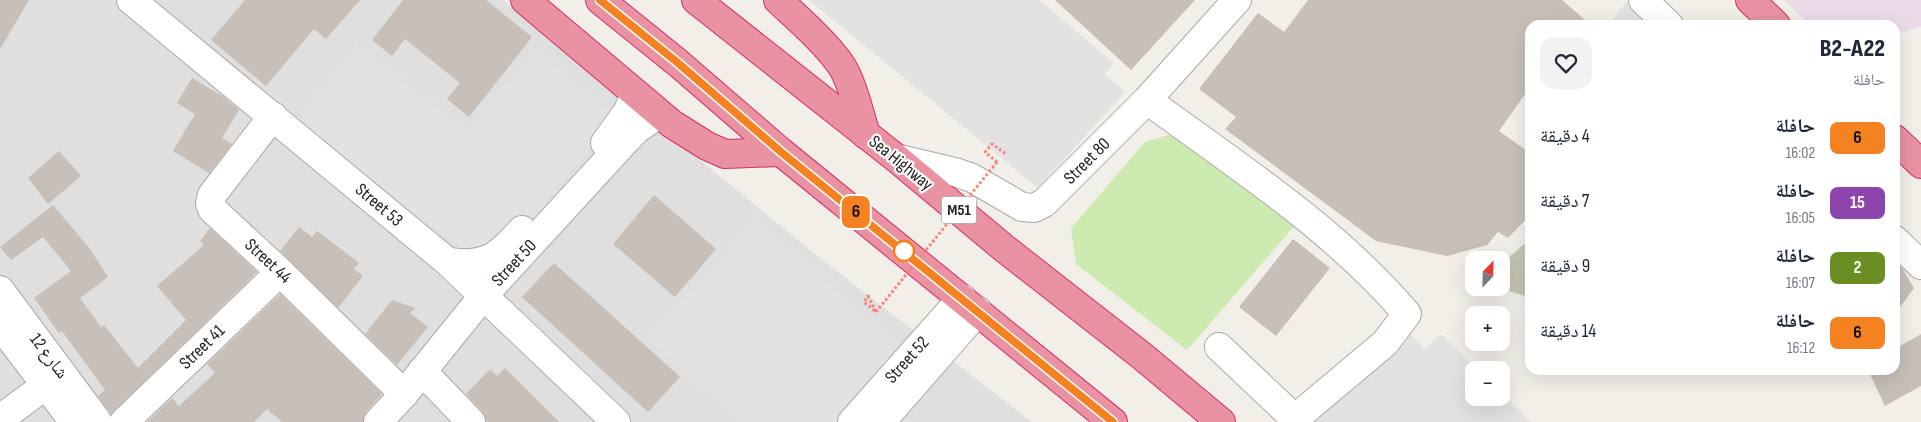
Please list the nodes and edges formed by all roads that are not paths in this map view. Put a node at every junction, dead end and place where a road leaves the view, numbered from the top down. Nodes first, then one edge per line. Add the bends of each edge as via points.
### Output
1 (131, 0) edge
2 (525, 0) edge
3 (600, 0) edge
4 (696, 0) edge
5 (778, 0) edge
6 (1643, 0) edge
7 (1750, 0) edge
8 (1233, 1) edge
9 (1662, 20) edge
10 (1771, 20) edge
11 (636, 93) junction
12 (1147, 100) junction
13 (659, 114) junction
14 (273, 116) junction
15 (866, 135) junction
16 (1900, 144) edge
17 (781, 152) junction
18 (896, 158) junction
19 (1921, 164) edge
20 (550, 213) junction
21 (1900, 245) edge
22 (448, 262) junction
23 (1921, 265) edge
24 (280, 272) junction
25 (0, 290) edge
26 (484, 295) junction
27 (970, 305) junction
28 (0, 325) edge
29 (1219, 347) dead end
30 (422, 371) junction
31 (54, 380) junction
32 (404, 394) junction
33 (0, 419) edge
34 (1293, 420) edge
35 (74, 422) edge
36 (98, 422) edge
37 (124, 422) edge
38 (378, 422) edge
39 (470, 422) edge
40 (616, 422) edge
41 (852, 422) edge
42 (881, 422) edge
43 (1113, 422) edge
44 (1221, 422) edge

1 - 14 street, Street 53
2 - 11 highway
3 - 17 highway
4 - 15 highway, Sea Highway / M51
5 - 15 highway via 842,66
6 - 9 street
7 - 10 highway
8 - 12 street, Street 80
11 - 13 highway
11 - 20 street via 618,128
12 - 18 street, Street 80 via 1052,196 1034,208 1022,207 972,178
12 - 34 street via 1301,213 1388,292 1407,314 1385,343
13 - 17 highway via 694,138 726,154
13 - 20 street, Street 50 via 642,124
14 - 22 street, Street 53
14 - 24 street, Street 44 via 212,195 210,203 212,209
15 - 18 highway, Sea Highway / M51
16 - 19 highway
17 - 27 highway
18 - 44 highway, Sea Highway / M51
20 - 22 street via 501,252 484,261
20 - 26 street, Street 50
21 - 23 street
22 - 26 street, Street 53
24 - 32 street, Street 44
24 - 37 street, Street 41
25 - 31 street, شارع 12
26 - 30 street, Street 50
26 - 40 street, Street 53
27 - 41 street, Street 52
27 - 42 street, Street 52
27 - 43 highway
28 - 31 street
29 - 34 street
30 - 32 street, Street 50
30 - 39 street
31 - 33 street
31 - 35 street
31 - 36 street, شارع 12
32 - 38 street, Street 50

